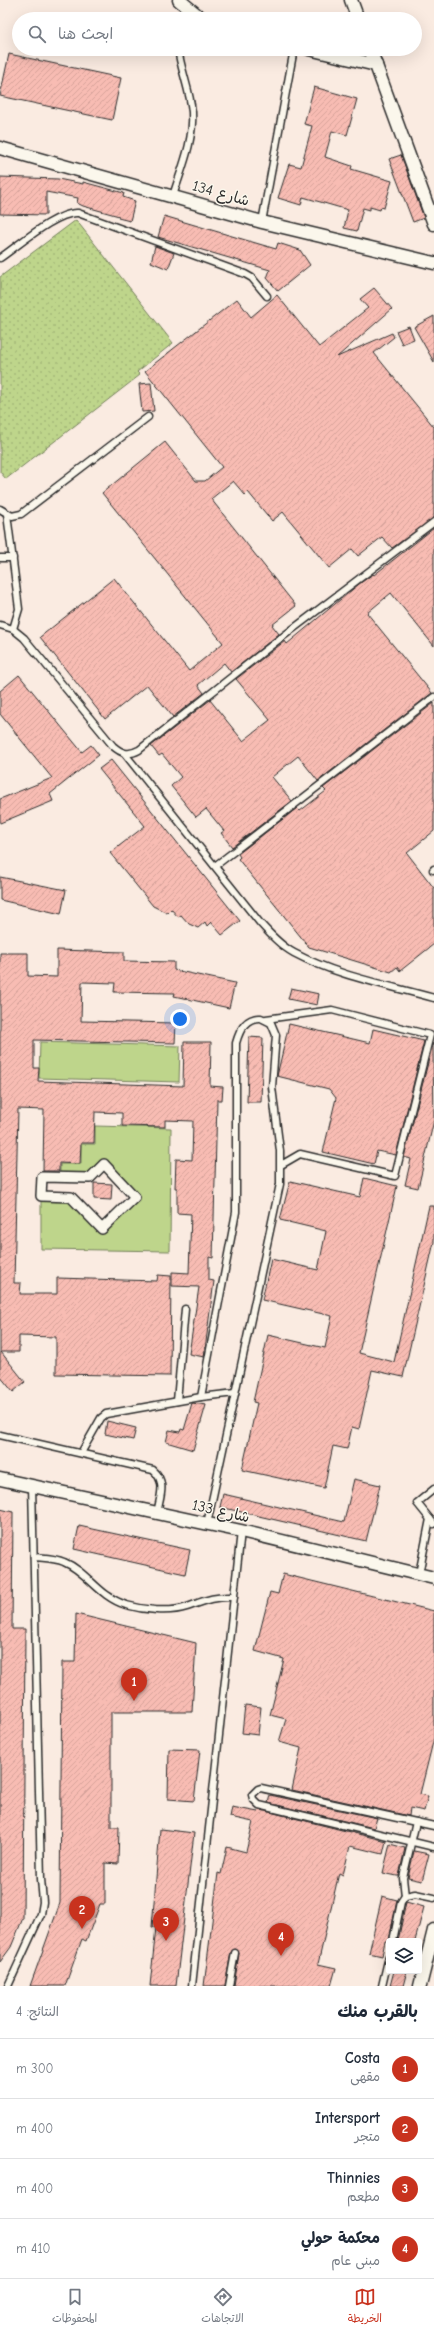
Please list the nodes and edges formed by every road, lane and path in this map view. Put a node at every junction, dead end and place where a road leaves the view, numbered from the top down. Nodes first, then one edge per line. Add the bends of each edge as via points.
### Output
1 (178, 0) edge
2 (351, 0) edge
3 (184, 12) edge
4 (355, 12) edge
5 (180, 56) edge
6 (293, 56) edge
7 (338, 56) edge
8 (373, 56) edge
9 (376, 65) junction
10 (0, 148) edge
11 (173, 196) junction
12 (262, 222) junction
13 (434, 224) edge
14 (0, 258) edge
15 (434, 263) edge
16 (267, 296) dead end
17 (148, 418) dead end
18 (0, 509) edge
19 (7, 514) junction
20 (434, 522) edge
21 (0, 558) edge
22 (13, 558) junction
23 (0, 624) edge
24 (13, 629) junction
25 (434, 697) edge
26 (125, 754) junction
27 (215, 866) junction
28 (434, 998) edge
29 (266, 1019) junction
30 (281, 1165) junction
31 (72, 1197) joint
32 (184, 1309) dead end
33 (235, 1393) junction
34 (201, 1397) junction
35 (177, 1401) junction
36 (0, 1435) edge
37 (81, 1453) junction
38 (0, 1478) edge
39 (32, 1485) junction
40 (434, 1489) edge
41 (157, 1513) junction
42 (432, 1521) edge
43 (207, 1524) junction
44 (241, 1531) junction
45 (34, 1557) junction
46 (419, 1574) junction
47 (434, 1578) edge
48 (234, 1597) junction
49 (416, 1822) junction
50 (434, 1826) edge
51 (411, 1842) junction
52 (434, 1847) edge
53 (405, 1896) junction
54 (434, 1898) edge
55 (434, 1930) edge
56 (393, 1938) edge
57 (235, 1953) dead end
58 (386, 1969) edge
59 (8, 1986) edge
60 (192, 1986) edge
61 (229, 1986) edge
62 (382, 1986) edge
63 (420, 1986) edge

1 - 3 street
2 - 4 street
5 - 11 lane via 190,98 192,127
6 - 12 lane
7 - 9 street
8 - 9 street
9 - 13 street
10 - 11 street, شارع 134
11 - 12 street, شارع 134
12 - 15 street, شارع 134
14 - 16 lane via 58,218 72,212 245,274 252,278
17 - 19 lane via 33,506 16,516
18 - 19 lane
19 - 22 lane
20 - 26 lane via 139,750
21 - 22 lane
22 - 24 lane via 19,609
23 - 24 lane
24 - 26 lane via 35,651 113,746
25 - 27 lane
26 - 27 lane
27 - 28 lane via 264,927 294,952 345,972
29 - 30 lane via 275,1029 276,1035 272,1087
29 - 30 lane via 332,1010 430,1035 395,1176 300,1154
29 - 34 lane via 255,1017 249,1020 238,1033 236,1043 236,1212
30 - 33 lane via 280,1184
31 - 31 street via 41,1196 42,1177 90,1178 104,1164 135,1197 102,1228
32 - 35 lane
33 - 34 lane
33 - 43 lane
34 - 35 lane
35 - 37 lane via 106,1414 101,1418
36 - 37 lane
37 - 41 lane via 153,1470 162,1479
38 - 39 street, شارع 133
39 - 41 street, شارع 133
39 - 45 lane
40 - 42 lane via 417,1503
41 - 43 street, شارع 133
42 - 46 lane
43 - 44 street, شارع 133
44 - 46 street, شارع 133
44 - 48 lane
45 - 48 lane via 64,1562 80,1572 105,1595 138,1608 178,1610 206,1599
45 - 59 lane via 43,1902 35,1929
46 - 47 street, شارع 133
48 - 60 lane
49 - 50 lane
49 - 51 lane
49 - 51 lane via 261,1788 252,1795 259,1805
51 - 52 lane
51 - 53 lane via 402,1878
53 - 54 lane via 415,1894
53 - 56 lane
55 - 63 street
57 - 61 lane
58 - 62 lane

